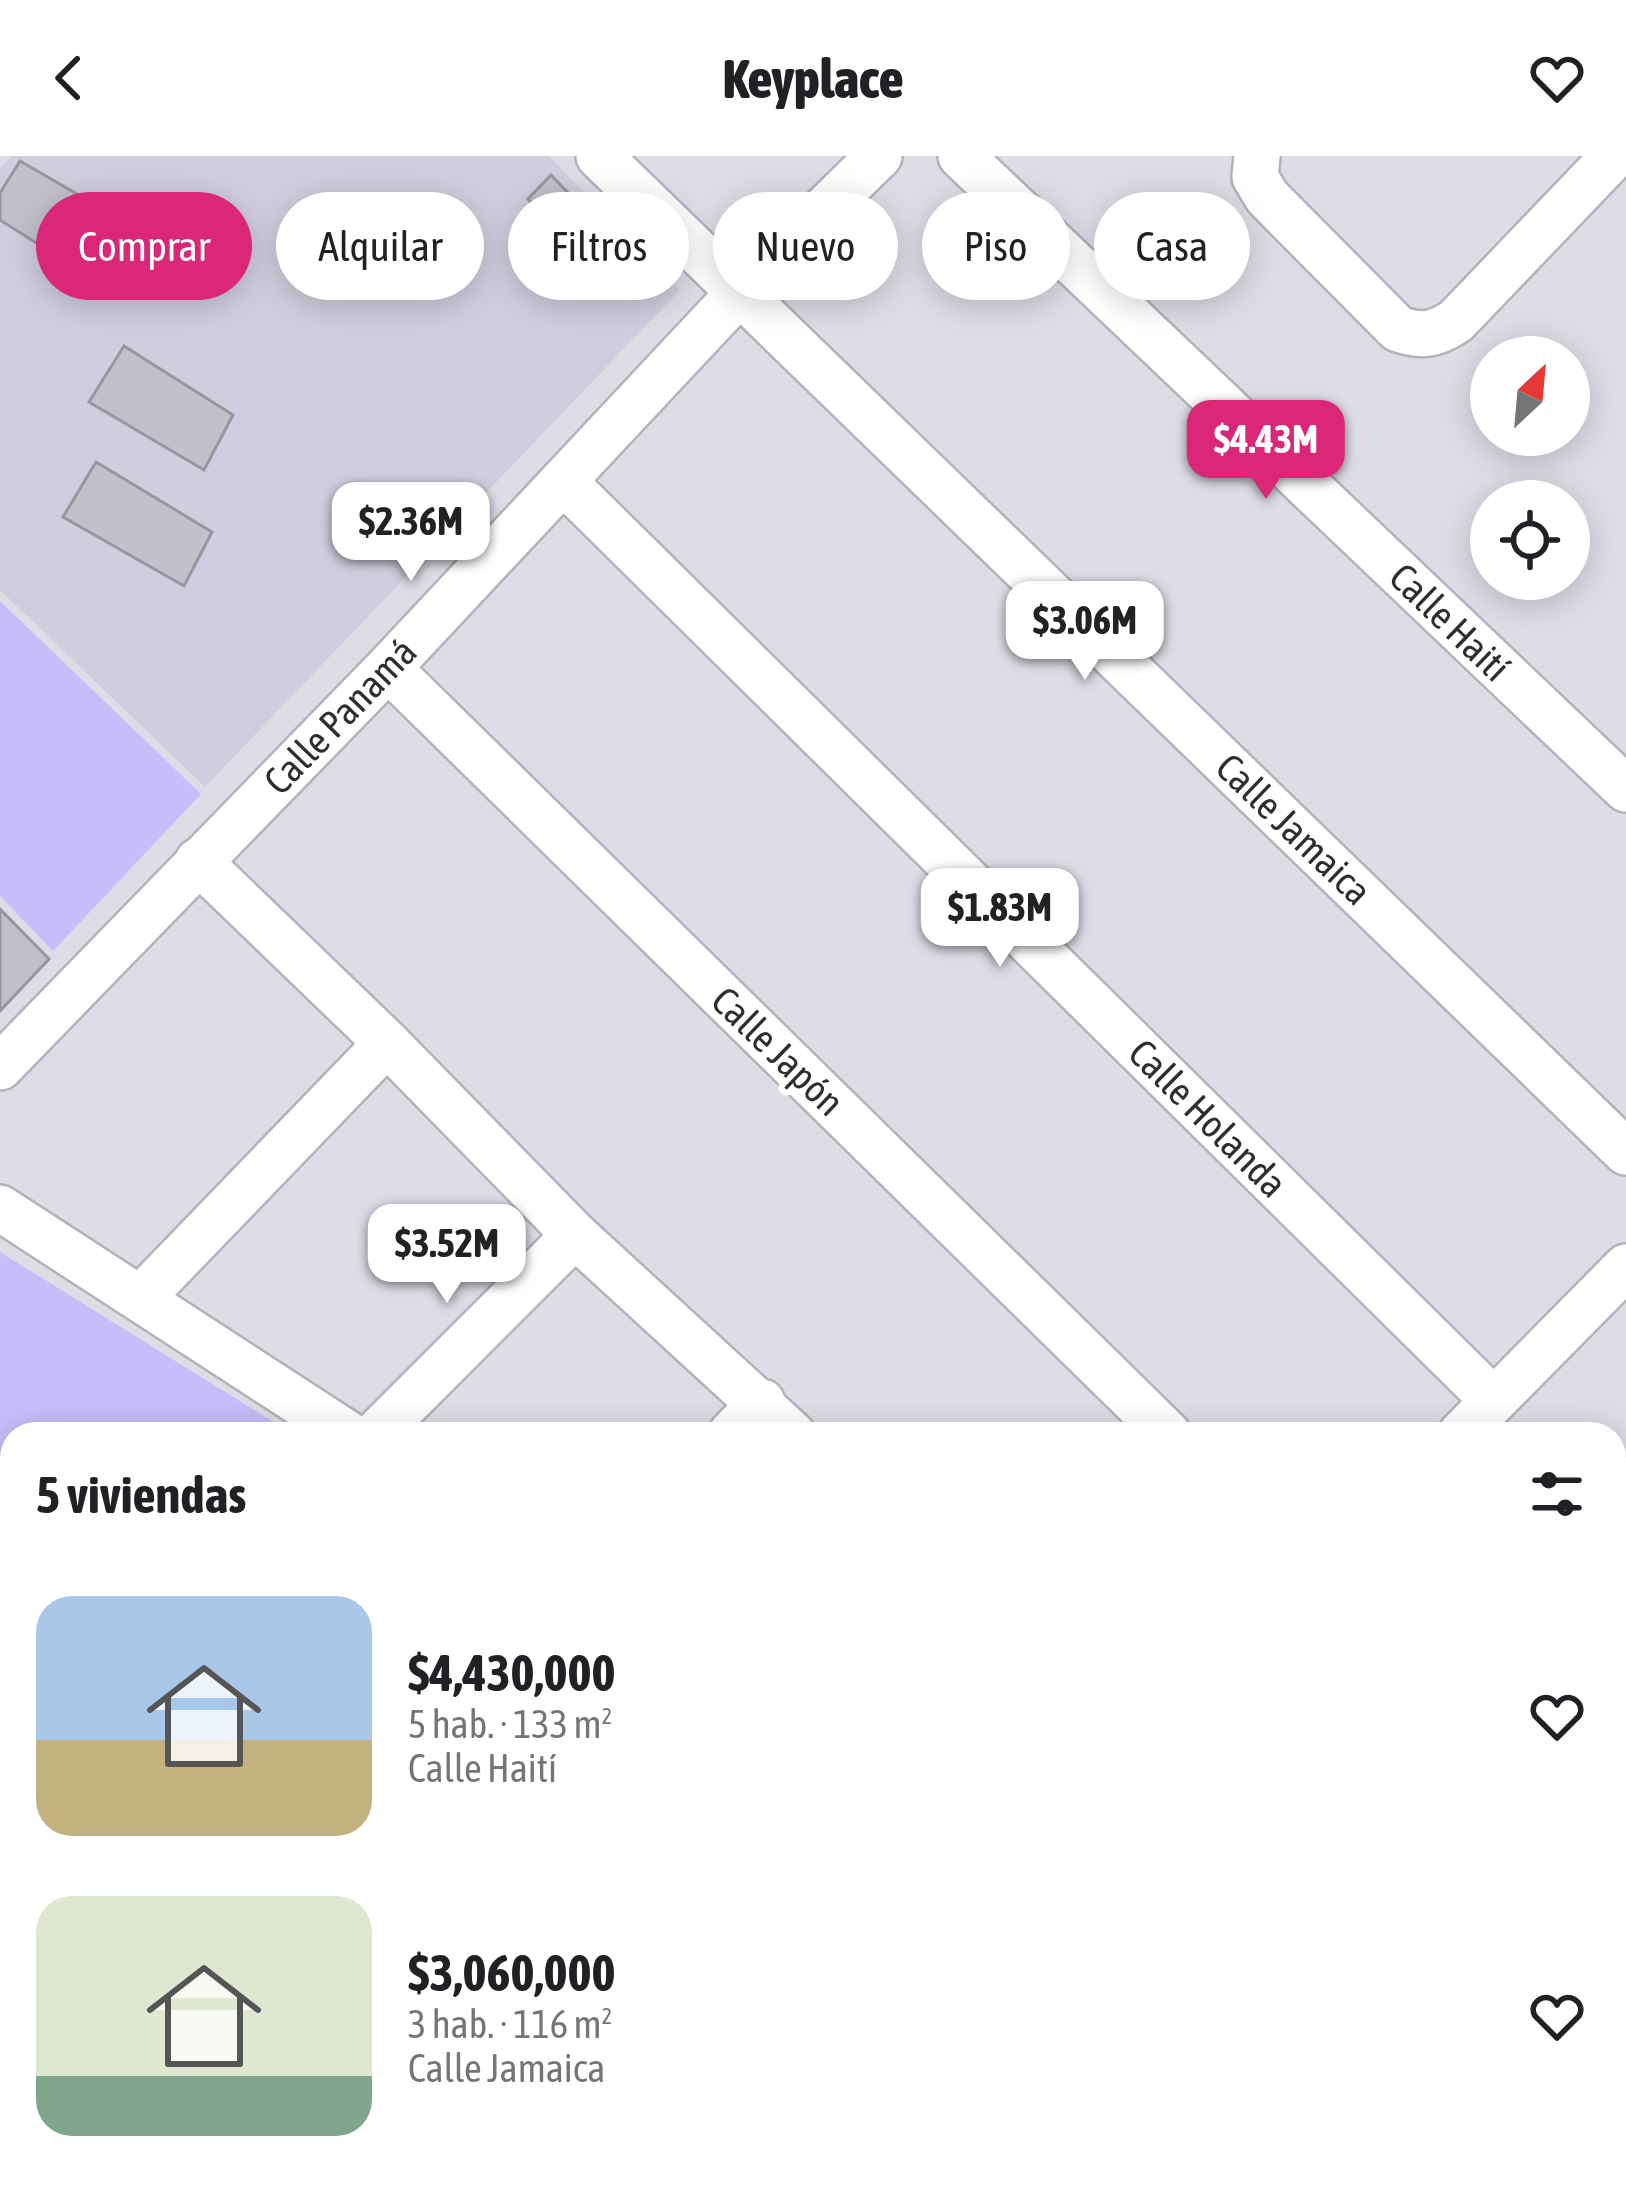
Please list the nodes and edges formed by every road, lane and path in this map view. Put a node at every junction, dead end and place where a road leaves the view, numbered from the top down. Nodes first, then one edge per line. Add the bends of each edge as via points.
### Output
1 (599, 156) edge
2 (878, 156) edge
3 (961, 156) edge
4 (1257, 156) edge
5 (1615, 156) edge
6 (841, 192) edge
7 (713, 264) edge
8 (733, 300) edge
9 (750, 300) edge
10 (563, 482) junction
11 (388, 668) junction
12 (1626, 789) edge
13 (198, 861) junction
14 (387, 1043) junction
15 (0, 1067) edge
16 (1626, 1152) edge
17 (0, 1208) edge
18 (575, 1235) junction
19 (1626, 1267) edge
20 (141, 1298) junction
21 (1493, 1400) junction
22 (330, 1422) edge
23 (388, 1422) edge
24 (760, 1422) edge
25 (1156, 1422) edge
26 (1472, 1422) edge

1 - 7 street, Calle Jamaica
2 - 6 street, Calle Panamá
3 - 12 street, Calle Haití
4 - 5 street via 1255,177 1268,197 1399,329 1419,336 1456,321
8 - 10 street, Calle Panamá
9 - 16 street, Calle Jamaica
10 - 11 street, Calle Panamá
10 - 21 street, Calle Holanda
11 - 13 street, Calle Panamá
11 - 25 street, Calle Japón
13 - 14 street
13 - 15 street, Calle Panamá
14 - 18 street
14 - 20 street
17 - 20 street
18 - 23 street
18 - 24 street
19 - 21 street
20 - 22 street
21 - 26 street

